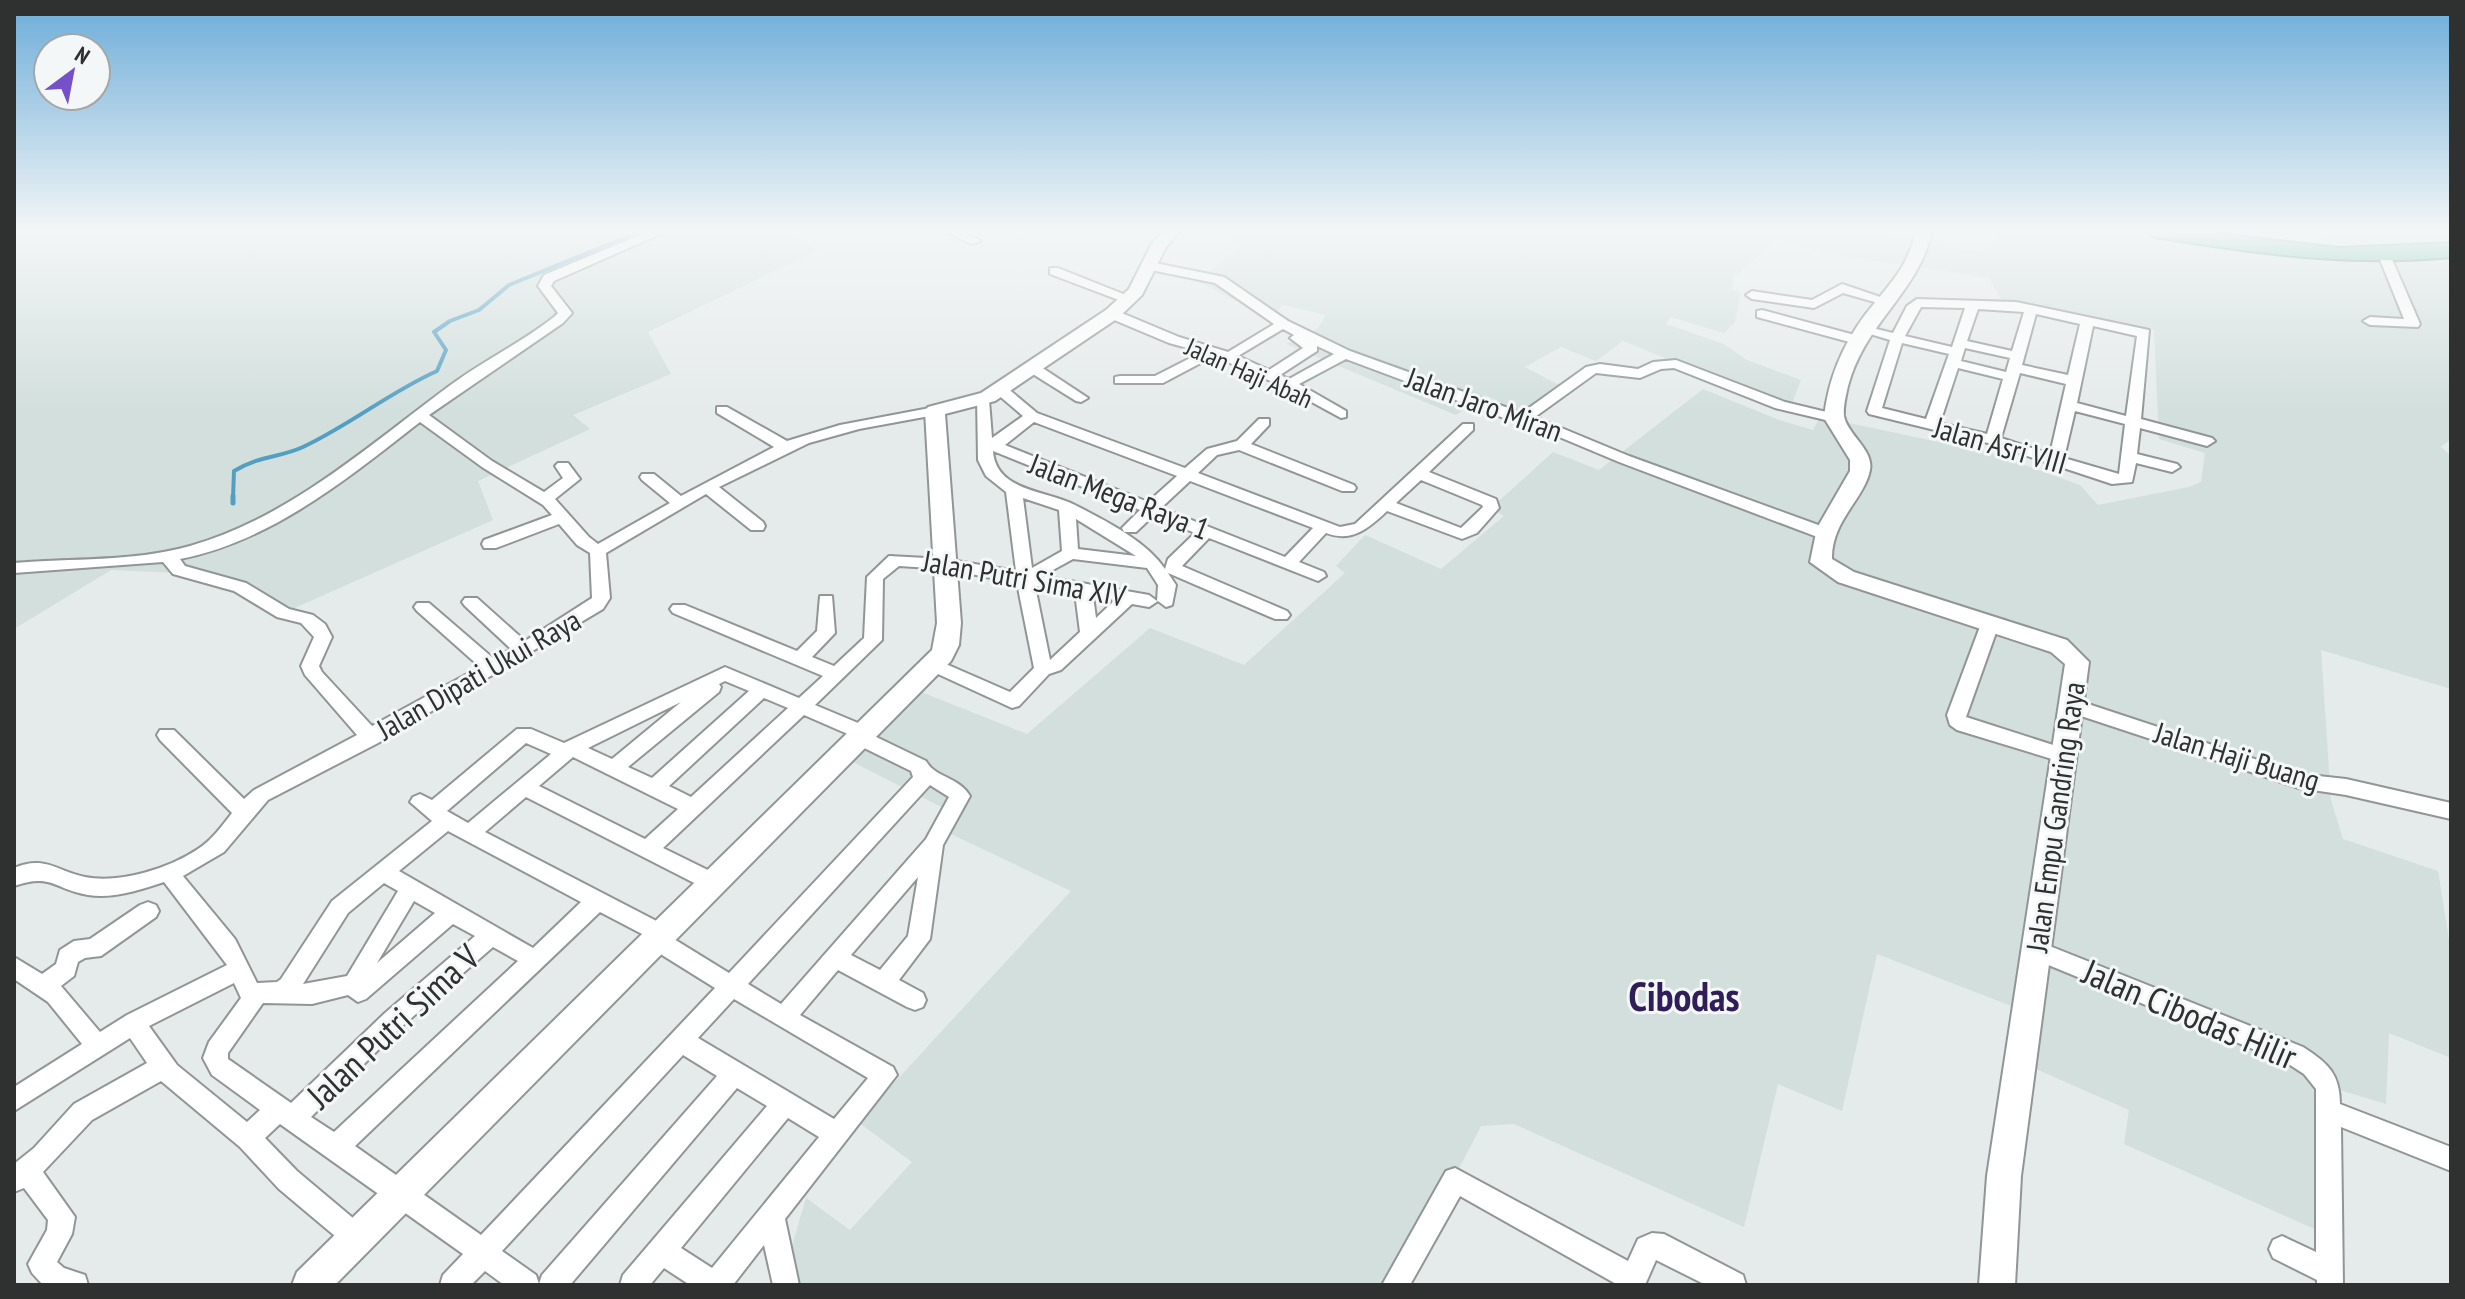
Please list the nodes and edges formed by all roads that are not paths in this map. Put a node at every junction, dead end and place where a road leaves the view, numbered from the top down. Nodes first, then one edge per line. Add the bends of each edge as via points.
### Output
1 (549, 292) edge
2 (1109, 292) edge
3 (1134, 292) edge
4 (1240, 292) edge
5 (1833, 292) edge
6 (1857, 292) edge
7 (1894, 292) edge
8 (2399, 292) edge
9 (1752, 295) dead end
10 (1129, 299) junction
11 (1885, 301) junction
12 (1973, 305) junction
13 (2031, 309) junction
14 (1112, 314) junction
15 (1762, 314) dead end
16 (2088, 320) junction
17 (2370, 321) dead end
18 (1280, 326) junction
19 (1861, 335) junction
20 (1898, 338) junction
21 (1214, 351) junction
22 (1234, 353) dead end
23 (1956, 353) junction
24 (1345, 354) junction
25 (2014, 367) junction
26 (1033, 368) junction
27 (1275, 372) dead end
28 (1120, 380) dead end
29 (2074, 381) junction
30 (1289, 384) junction
31 (1001, 390) junction
32 (1081, 398) dead end
33 (982, 400) junction
34 (2069, 405) junction
35 (722, 410) dead end
36 (935, 411) junction
37 (1341, 414) dead end
38 (420, 415) junction
39 (1032, 416) junction
40 (1834, 418) junction
41 (1522, 420) junction
42 (1264, 422) dead end
43 (2132, 422) junction
44 (1931, 426) junction
45 (1468, 427) dead end
46 (1993, 440) junction
47 (2207, 441) dead end
48 (1241, 445) junction
49 (786, 447) junction
50 (2128, 456) junction
51 (2056, 461) junction
52 (563, 466) dead end
53 (2172, 467) dead end
54 (1417, 473) junction
55 (1190, 474) junction
56 (648, 477) dead end
57 (708, 488) junction
58 (1348, 488) dead end
59 (1014, 490) junction
60 (545, 499) junction
61 (680, 503) junction
62 (1386, 505) junction
63 (1067, 507) junction
64 (1152, 509) junction
65 (563, 517) junction
66 (757, 526) dead end
67 (1323, 527) junction
68 (1130, 528) dead end
69 (1207, 531) junction
70 (1826, 534) junction
71 (490, 544) dead end
72 (598, 551) junction
73 (1070, 553) junction
74 (171, 555) junction
75 (1154, 563) junction
76 (1288, 563) junction
77 (945, 564) junction
78 (14, 568) edge
79 (1318, 576) dead end
80 (1025, 579) junction
81 (1083, 589) junction
82 (1129, 597) junction
83 (826, 600) dead end
84 (471, 602) dead end
85 (423, 607) dead end
86 (679, 609) dead end
87 (1281, 615) dead end
88 (1990, 624) junction
89 (1089, 632) junction
90 (523, 649) junction
91 (799, 659) junction
92 (933, 665) junction
93 (492, 668) junction
94 (1043, 670) junction
95 (836, 674) junction
96 (722, 675) junction
97 (762, 689) junction
98 (2073, 706) junction
99 (802, 707) junction
100 (167, 735) dead end
101 (861, 735) junction
102 (371, 738) junction
103 (568, 750) junction
104 (2065, 756) junction
105 (613, 769) junction
106 (924, 774) junction
107 (524, 787) junction
108 (654, 788) junction
109 (693, 807) junction
110 (243, 811) junction
111 (433, 811) junction
112 (2451, 811) edge
113 (470, 833) junction
114 (933, 845) junction
115 (647, 850) junction
116 (168, 872) junction
117 (383, 872) junction
118 (14, 877) edge
119 (712, 882) junction
120 (411, 888) junction
121 (598, 900) junction
122 (148, 911) dead end
123 (453, 911) junction
124 (493, 934) junction
125 (660, 939) junction
126 (2037, 950) junction
127 (834, 957) junction
128 (533, 959) junction
129 (14, 967) edge
130 (883, 983) junction
131 (44, 985) junction
132 (731, 986) junction
133 (357, 988) junction
134 (281, 992) junction
135 (915, 1000) dead end
136 (783, 1018) junction
137 (135, 1022) junction
138 (681, 1041) junction
139 (97, 1045) junction
140 (163, 1067) junction
141 (734, 1074) junction
142 (14, 1100) edge
143 (784, 1104) junction
144 (2327, 1110) junction
145 (286, 1113) junction
146 (836, 1134) junction
147 (247, 1138) junction
148 (336, 1147) junction
149 (2451, 1159) edge
150 (20, 1175) edge
151 (401, 1193) junction
152 (771, 1216) junction
153 (357, 1238) junction
154 (2282, 1249) dead end
155 (662, 1251) junction
156 (482, 1254) junction
157 (2330, 1279) edge
158 (1633, 1282) edge
159 (75, 1285) edge
160 (310, 1285) edge
161 (453, 1285) edge
162 (526, 1285) edge
163 (552, 1285) edge
164 (633, 1285) edge
165 (715, 1285) edge
166 (786, 1285) edge
167 (1395, 1285) edge
168 (1733, 1285) edge
169 (1997, 1285) edge

1 - 38 street via 564,309 562,318
2 - 10 street
3 - 10 street
4 - 18 street, Jalan Jaro Miran
5 - 9 street via 1809,305
6 - 11 street
7 - 11 street
8 - 17 street via 2413,324
10 - 14 street
11 - 19 street
12 - 13 street
12 - 20 street via 1913,305
12 - 23 street
13 - 16 street
13 - 25 street
14 - 21 street, Jalan Haji Abah
14 - 26 street
15 - 19 street
16 - 29 street
16 - 43 street via 2145,335
18 - 22 street
18 - 24 street, Jalan Jaro Miran
18 - 27 street via 1312,348
19 - 20 street
19 - 40 street via 1846,364
20 - 23 street
20 - 44 street, Jalan Asri VIII via 1874,411
21 - 28 street via 1158,380
21 - 30 street, Jalan Haji Abah
23 - 25 street
23 - 25 street
23 - 44 street
24 - 30 street
24 - 41 street, Jalan Jaro Miran
25 - 29 street
25 - 46 street
26 - 31 street
26 - 32 street
29 - 34 street
30 - 37 street, Jalan Haji Abah
31 - 33 street
31 - 39 street
33 - 36 street
33 - 59 street via 988,466
34 - 43 street
34 - 51 street
35 - 49 street
36 - 49 street
36 - 77 street
38 - 60 street
38 - 74 street via 273,517 208,546
39 - 55 street
39 - 64 street, Jalan Mega Raya 1 via 996,442 998,448
40 - 41 street via 1780,405 1676,364 1640,374 1591,370
40 - 70 street via 1861,465
41 - 70 street, Jalan Jaro Miran
42 - 48 street
43 - 47 street
43 - 50 street
44 - 46 street, Jalan Asri VIII
45 - 54 street
46 - 51 street, Jalan Asri VIII
48 - 55 street via 1218,448
48 - 58 street
49 - 57 street
50 - 51 street, Jalan Asri VIII via 2126,479
50 - 53 street
52 - 60 street via 570,483
54 - 62 street
54 - 62 street via 1490,502 1491,508 1462,534
55 - 64 street
55 - 67 street
56 - 61 street
57 - 61 street
57 - 66 street
59 - 63 street
59 - 80 street
60 - 65 street
61 - 72 street
62 - 67 street via 1352,531
63 - 73 street
63 - 75 street
64 - 68 street
64 - 69 street, Jalan Mega Raya 1
65 - 71 street
65 - 72 street
67 - 76 street
69 - 76 street, Jalan Mega Raya 1
69 - 87 street via 1173,569
70 - 88 street, Jalan Empu Gandring Raya via 1821,562 1846,577
72 - 90 street, Jalan Dipati Ukui Raya via 597,605
73 - 75 street
73 - 80 street
74 - 78 street
74 - 102 street via 179,570 240,587 319,628 323,637 310,666 314,675
75 - 82 street, Jalan Putri Sima XIV via 1167,585 1157,601
76 - 79 street, Jalan Mega Raya 1
77 - 80 street, Jalan Putri Sima XIV
77 - 92 street via 949,636
77 - 95 street, Jalan Putri Sima XIV via 901,558 876,575 875,637
80 - 81 street, Jalan Putri Sima XIV
80 - 94 street
81 - 82 street, Jalan Putri Sima XIV
81 - 89 street
82 - 89 street
83 - 91 street via 826,633
84 - 90 street
85 - 93 street
86 - 91 street
88 - 98 street, Jalan Empu Gandring Raya via 2074,655
88 - 104 street via 1957,720
89 - 94 street via 1055,666
90 - 93 street, Jalan Dipati Ukui Raya
91 - 95 street
92 - 94 street via 1012,701
92 - 101 street
93 - 102 street, Jalan Dipati Ukui Raya
95 - 99 street, Jalan Putri Sima XIV
96 - 97 street
96 - 103 street
96 - 105 street
97 - 99 street
97 - 108 street
98 - 104 street, Jalan Empu Gandring Raya
98 - 112 street, Jalan Haji Buang via 2299,781
99 - 101 street
99 - 109 street, Jalan Putri Sima XIV
100 - 110 street
101 - 106 street via 919,766
101 - 119 street
102 - 110 street, Jalan Dipati Ukui Raya via 261,795
103 - 105 street
103 - 107 street
103 - 111 street via 524,734
104 - 126 street, Jalan Empu Gandring Raya
105 - 108 street
106 - 114 street via 960,796
106 - 132 street
107 - 113 street
107 - 115 street
108 - 109 street
109 - 115 street, Jalan Putri Sima XIV
110 - 116 street, Jalan Dipati Ukui Raya via 208,854
111 - 113 street
111 - 117 street
113 - 121 street
114 - 127 street
114 - 130 street via 919,939
115 - 119 street
116 - 118 street, Jalan Dipati Ukui Raya via 93,887 47,869
116 - 137 street via 227,945 243,980
117 - 120 street
117 - 134 street via 340,907
119 - 125 street
120 - 123 street
120 - 133 street via 363,965
121 - 125 street
121 - 128 street
122 - 131 street via 93,949 82,948 68,957 66,969
123 - 124 street
123 - 133 street
124 - 128 street
124 - 145 street, Jalan Putri Sima V
125 - 132 street
125 - 151 street
126 - 144 street, Jalan Cibodas Hilir via 2295,1055 2328,1085
126 - 169 street, Jalan Empu Gandring Raya via 2004,1176
127 - 130 street
127 - 136 street
128 - 148 street
129 - 131 street
130 - 135 street
131 - 139 street
132 - 136 street
132 - 138 street
133 - 134 street
134 - 145 street via 257,993 215,1058 220,1067
136 - 146 street via 885,1075
137 - 139 street
137 - 140 street
138 - 141 street
138 - 156 street
139 - 142 street
140 - 147 street
140 - 150 street via 83,1112
141 - 143 street
141 - 163 street
143 - 146 street
143 - 155 street
144 - 149 street
144 - 157 street, Jalan Cibodas Hilir
145 - 147 street, Jalan Putri Sima V
145 - 148 street
146 - 152 street
147 - 153 street
148 - 151 street
150 - 159 street via 62,1217 59,1234 41,1264 55,1278
151 - 153 street
151 - 156 street
152 - 165 street
152 - 166 street
153 - 160 street
154 - 157 street
155 - 164 street
155 - 165 street
156 - 161 street
156 - 162 street
158 - 167 street via 1455,1180
158 - 168 street via 1647,1248 1658,1246

